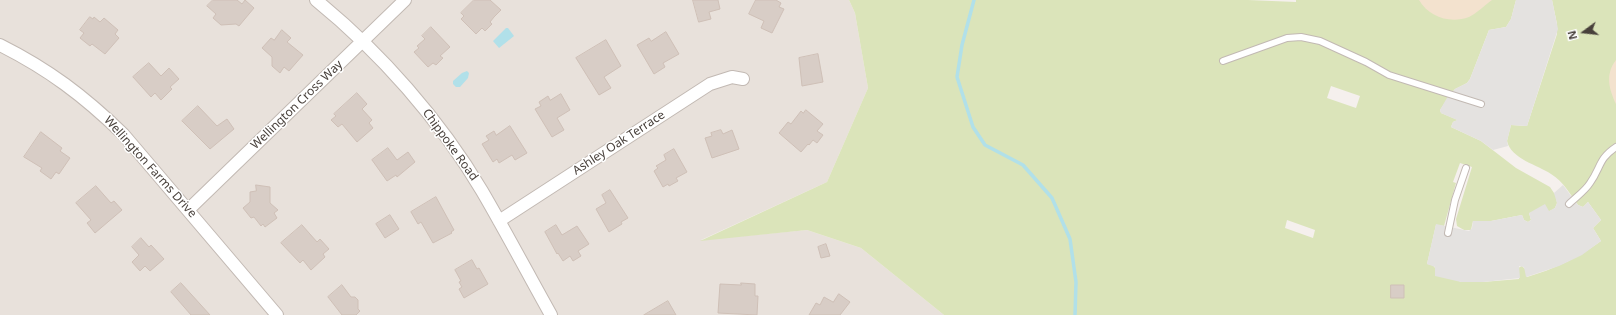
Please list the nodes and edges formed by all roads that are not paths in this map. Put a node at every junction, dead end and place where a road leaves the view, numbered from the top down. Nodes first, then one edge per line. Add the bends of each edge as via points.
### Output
1 (316, 0) edge
2 (405, 0) edge
3 (363, 41) junction
4 (0, 45) edge
5 (1223, 61) dead end
6 (743, 79) dead end
7 (1482, 104) dead end
8 (1616, 147) edge
9 (1466, 168) dead end
10 (1569, 204) dead end
11 (188, 210) junction
12 (499, 221) junction
13 (1448, 233) dead end
14 (278, 315) edge
15 (552, 315) edge

1 - 3 street, Chippoke Road
2 - 3 street, Wellington Cross Way
3 - 11 street, Wellington Cross Way
3 - 12 street, Chippoke Road via 450,143 482,190
4 - 11 street, Wellington Farms Drive via 54,75 95,106 123,134
5 - 7 lane via 1287,38 1301,37 1320,41 1389,75
6 - 12 street, Ashley Oak Terrace via 732,77 710,84
8 - 10 lane via 1599,164 1590,185
9 - 13 lane via 1455,200
11 - 14 street, Wellington Farms Drive
12 - 15 street, Chippoke Road

